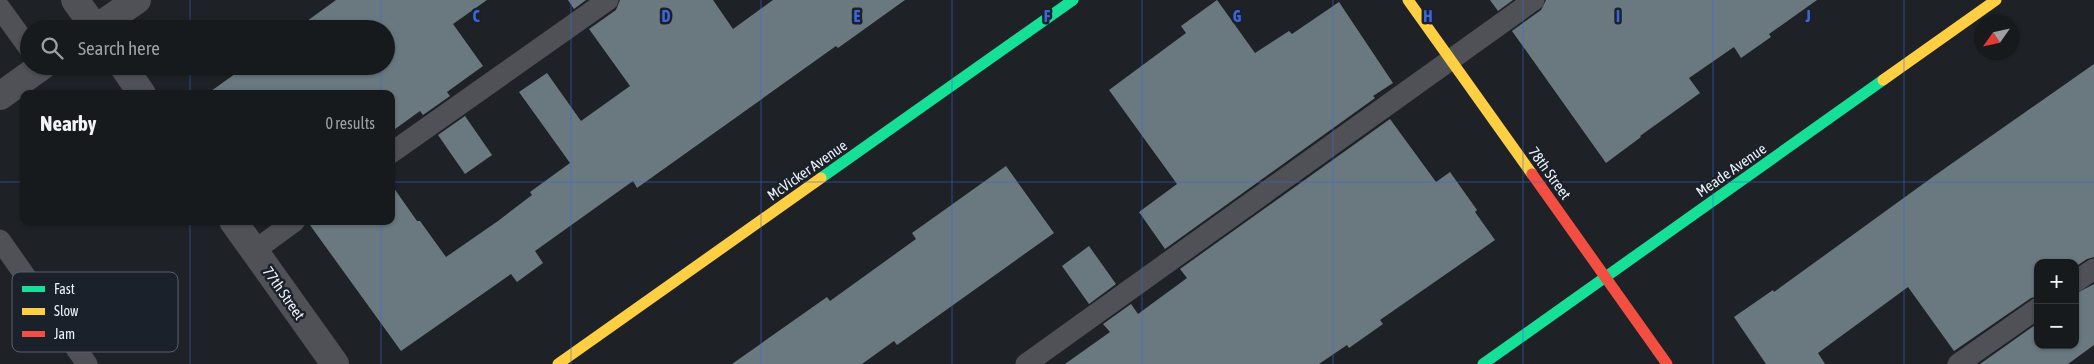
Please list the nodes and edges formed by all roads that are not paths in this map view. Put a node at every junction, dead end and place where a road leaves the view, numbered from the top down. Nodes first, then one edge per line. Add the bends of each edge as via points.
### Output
1 (76, 0) edge
2 (137, 0) edge
3 (608, 0) edge
4 (1073, 0) edge
5 (1408, 0) edge
6 (1534, 0) edge
7 (1996, 0) edge
8 (0, 8) edge
9 (90, 20) edge
10 (109, 20) edge
11 (20, 36) edge
12 (1450, 60) junction
13 (29, 75) edge
14 (128, 75) edge
15 (139, 90) edge
16 (0, 96) edge
17 (395, 150) edge
18 (236, 225) edge
19 (290, 225) edge
20 (0, 240) edge
21 (254, 251) junction
22 (2094, 269) edge
23 (22, 272) edge
24 (1606, 277) junction
25 (2079, 279) edge
26 (2034, 311) edge
27 (79, 352) edge
28 (87, 364) edge
29 (335, 364) edge
30 (558, 364) edge
31 (1026, 364) edge
32 (1483, 364) edge
33 (1667, 364) edge
34 (1958, 364) edge

1 - 9 street
2 - 10 street
3 - 17 lane
4 - 30 street, McVicker Avenue
5 - 12 street, 78th Street
6 - 12 lane
7 - 24 street, Meade Avenue
8 - 11 lane
12 - 24 street, 78th Street
12 - 31 lane
13 - 16 street
14 - 15 street
18 - 21 street, 77th Street
19 - 21 lane
20 - 23 lane
21 - 29 street, 77th Street
22 - 25 lane
24 - 32 street, Meade Avenue
24 - 33 street, 78th Street
26 - 34 lane
27 - 28 lane

